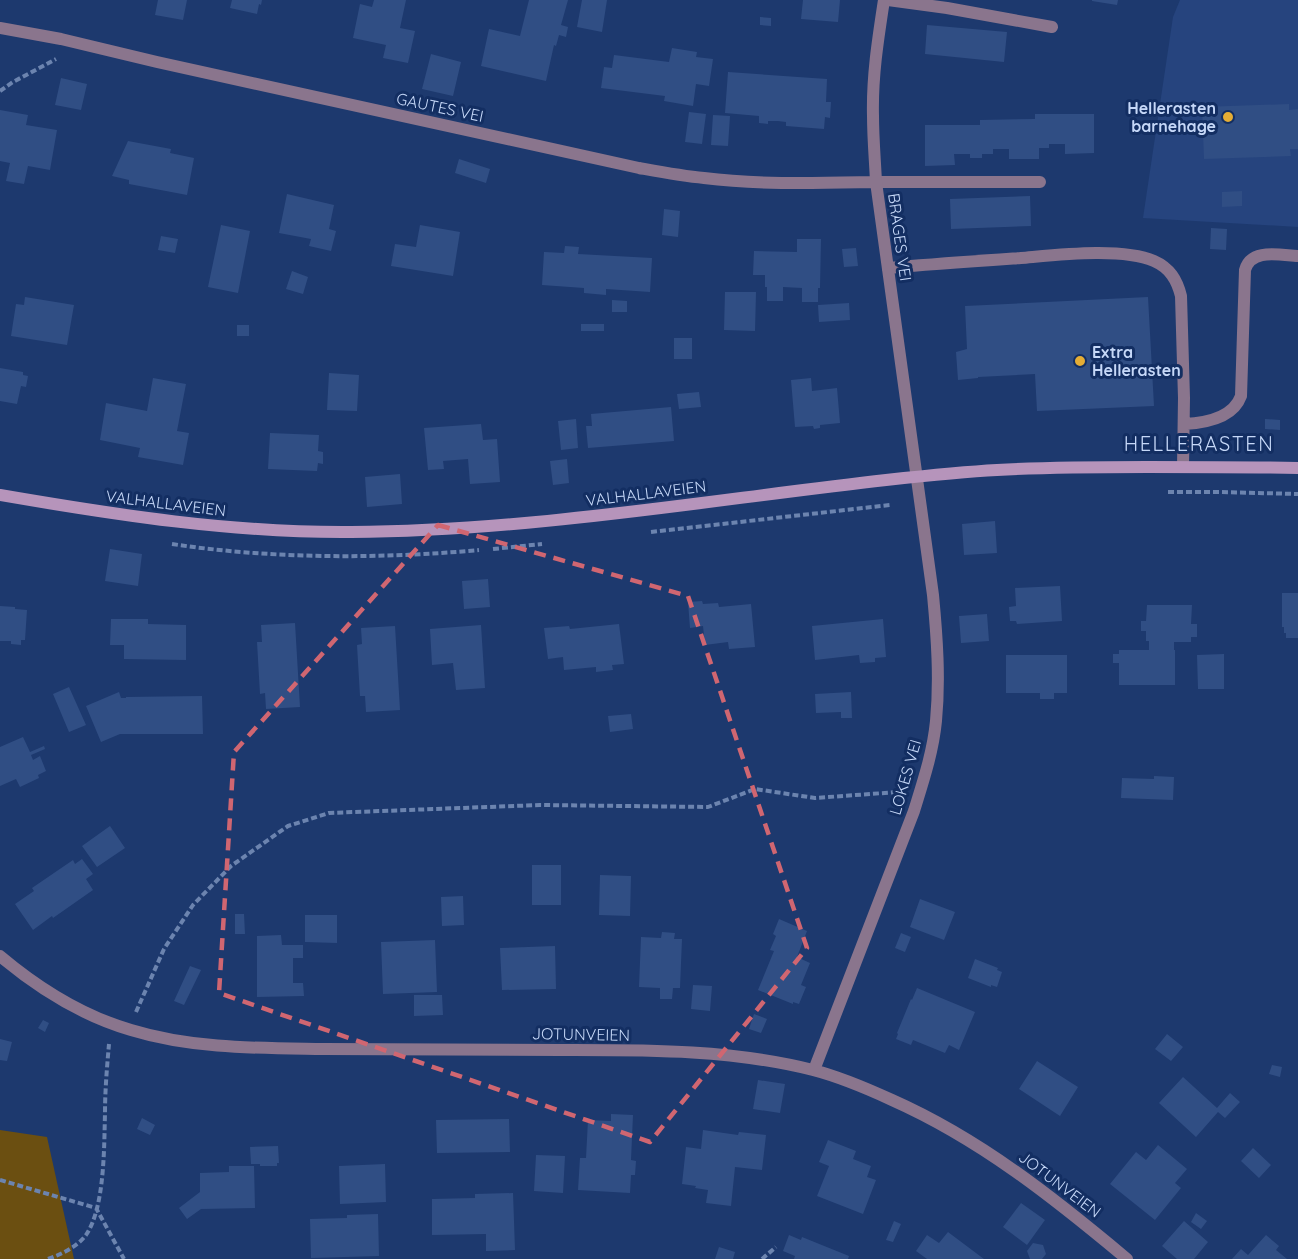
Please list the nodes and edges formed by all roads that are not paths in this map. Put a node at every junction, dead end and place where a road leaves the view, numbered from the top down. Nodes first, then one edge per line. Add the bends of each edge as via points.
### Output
1 (886, 0) edge
2 (1052, 27) dead end
3 (0, 28) edge
4 (876, 182) junction
5 (1040, 182) dead end
6 (1298, 256) edge
7 (888, 268) junction
8 (1184, 424) junction
9 (1183, 467) junction
10 (1298, 468) edge
11 (918, 477) junction
12 (0, 495) edge
13 (0, 956) edge
14 (814, 1071) junction
15 (1127, 1259) edge

1 - 2 street
1 - 4 street, BRAGES VEI via 874,89
3 - 4 street, GAUTES VEI via 680,175 775,183
4 - 5 street, GAUTES VEI
4 - 7 street, BRAGES VEI
6 - 8 street via 1250,259 1245,270 1239,402 1226,414 1209,421
7 - 8 street via 1100,253 1153,260 1172,274 1181,296
7 - 11 street, BRAGES VEI
8 - 9 street
9 - 10 street, VALHALLAVEIEN
9 - 11 street, VALHALLAVEIEN via 1039,468
11 - 12 street, VALHALLAVEIEN via 547,522 386,532 196,524
11 - 14 street, LOKES VEI via 933,595 938,664 936,722 914,811
13 - 14 street, JOTUNVEIEN via 55,995 111,1023 172,1040 238,1047 673,1052 742,1057
14 - 15 street, JOTUNVEIEN via 911,1108 986,1150

